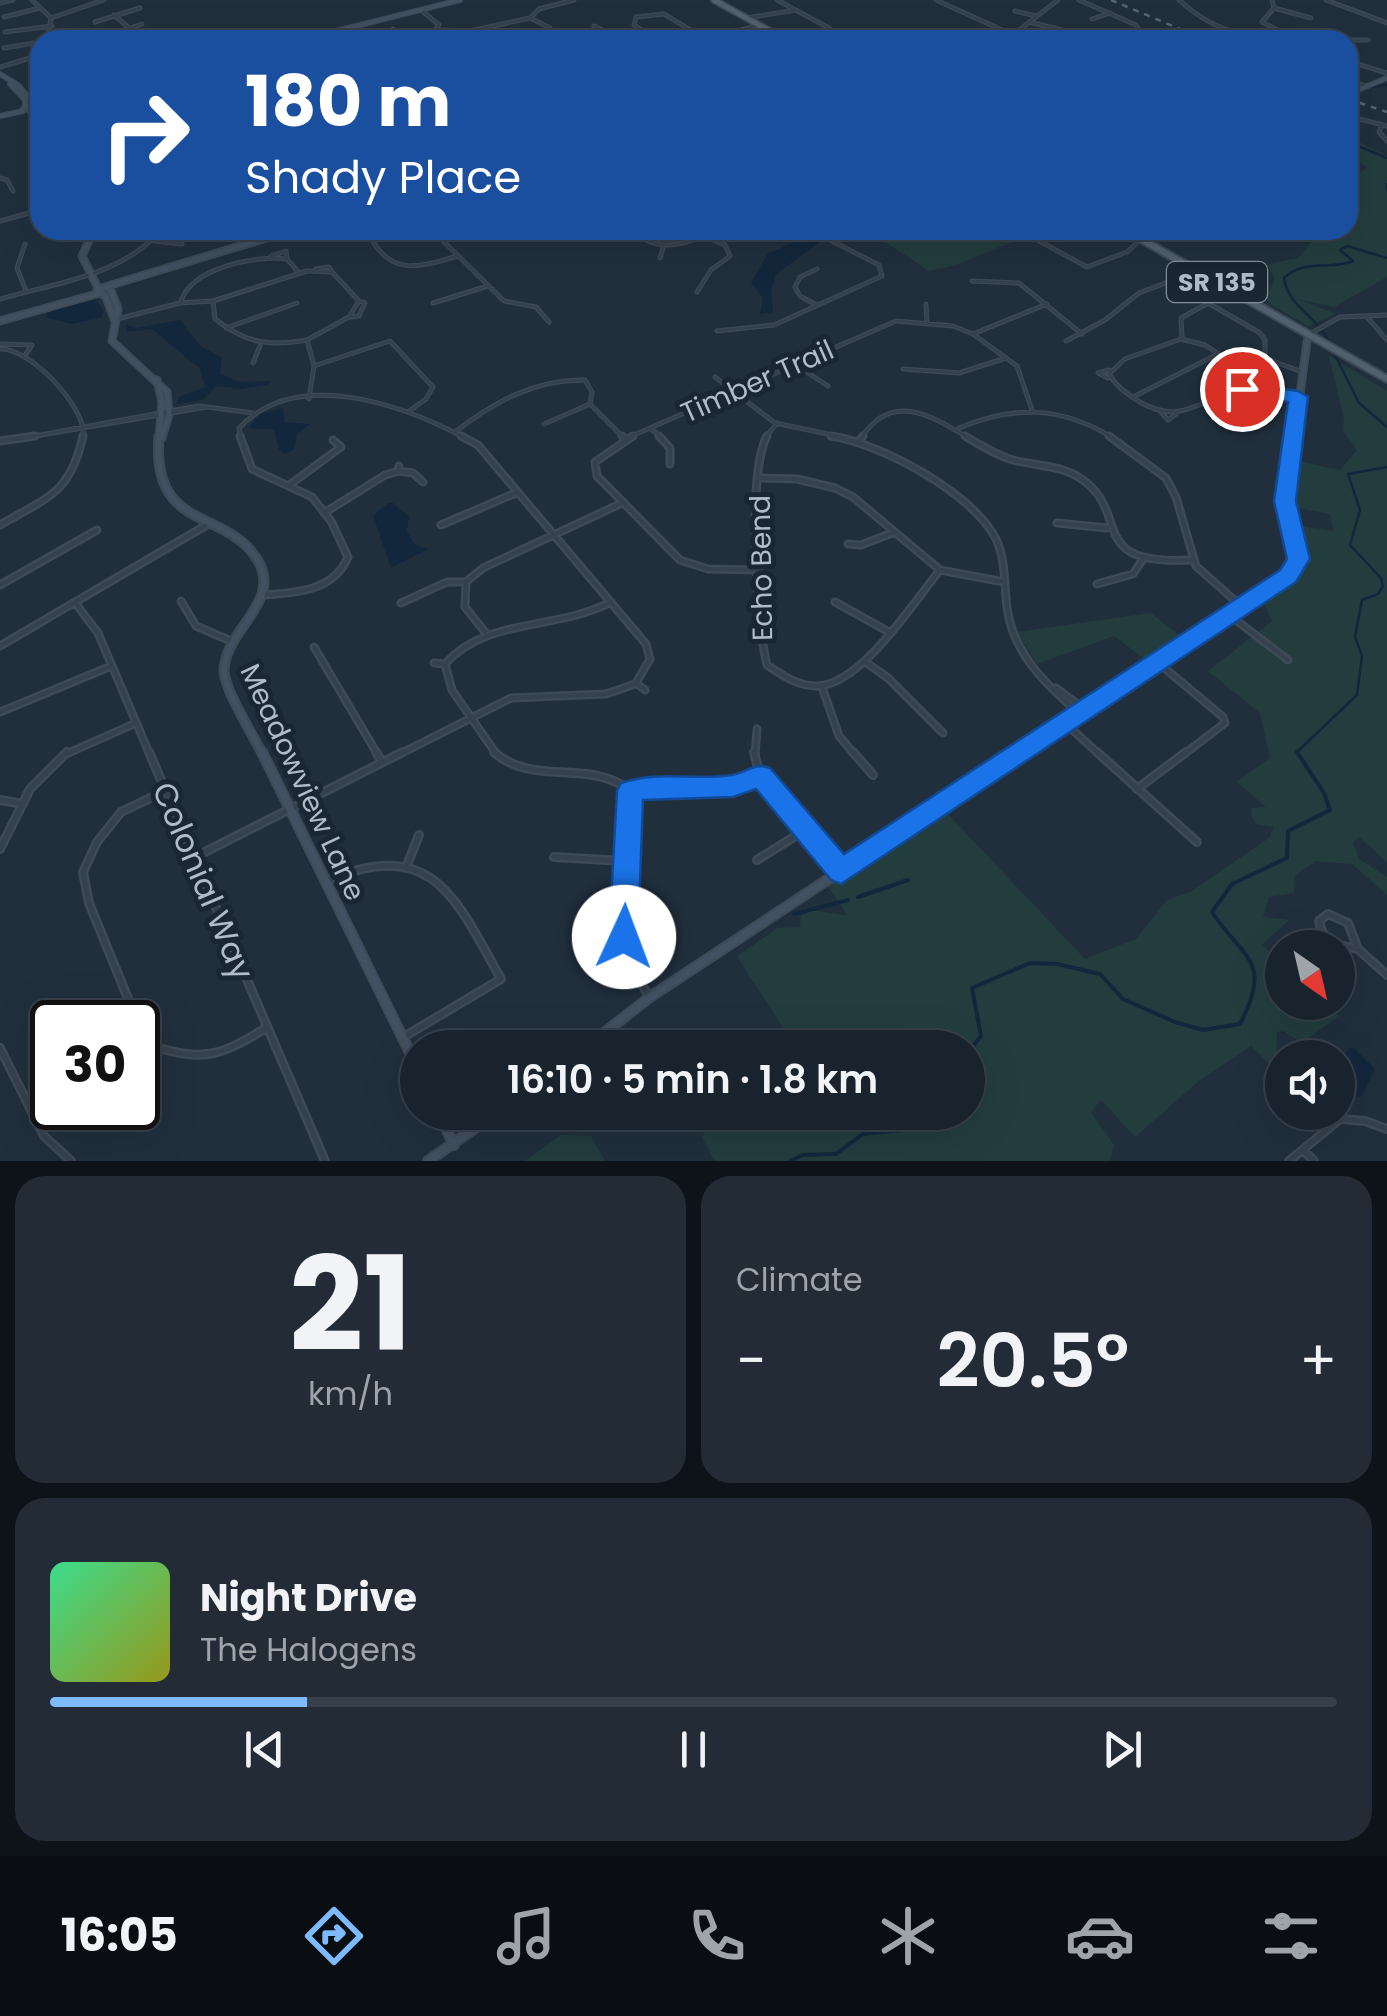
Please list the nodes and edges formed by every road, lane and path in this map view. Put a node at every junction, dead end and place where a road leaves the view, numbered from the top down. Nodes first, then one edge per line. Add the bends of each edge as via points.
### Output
1 (13, 0) edge
2 (32, 0) edge
3 (104, 0) edge
4 (438, 0) edge
5 (460, 0) edge
6 (574, 0) edge
7 (714, 0) edge
8 (777, 0) edge
9 (936, 0) edge
10 (1058, 0) edge
11 (1079, 0) edge
12 (1179, 0) edge
13 (1272, 0) edge
14 (1326, 0) edge
15 (0, 2) edge
16 (443, 4) junction
17 (40, 8) junction
18 (140, 8) dead end
19 (1274, 8) junction
20 (421, 10) junction
21 (796, 10) junction
22 (1015, 11) dead end
23 (1110, 13) junction
24 (114, 15) junction
25 (1036, 16) junction
26 (4, 17) dead end
27 (51, 18) junction
28 (530, 18) junction
29 (747, 18) junction
30 (1311, 18) dead end
31 (1092, 19) dead end
32 (96, 22) dead end
33 (1029, 22) junction
34 (1387, 23) edge
35 (142, 24) dead end
36 (759, 24) junction
37 (52, 26) junction
38 (594, 26) dead end
39 (128, 27) junction
40 (344, 29) joint
41 (51, 30) edge
42 (120, 30) edge
43 (340, 30) edge
44 (437, 30) joint
45 (550, 30) edge
46 (603, 30) edge
47 (641, 30) edge
48 (690, 30) edge
49 (739, 30) edge
50 (769, 30) edge
51 (831, 30) edge
52 (999, 30) edge
53 (1019, 30) edge
54 (1062, 30) edge
55 (1140, 30) edge
56 (1221, 30) edge
57 (1274, 30) edge
58 (5, 32) dead end
59 (1358, 40) edge
60 (1368, 40) dead end
61 (30, 44) edge
62 (4, 48) dead end
63 (30, 58) edge
64 (1358, 65) edge
65 (0, 72) edge
66 (1387, 76) edge
67 (1358, 83) edge
68 (1363, 85) junction
69 (1358, 88) edge
70 (30, 106) edge
71 (30, 111) edge
72 (0, 115) edge
73 (1358, 118) edge
74 (1385, 125) edge
75 (1387, 141) edge
76 (0, 178) edge
77 (13, 191) dead end
78 (30, 213) edge
79 (0, 221) edge
80 (89, 240) edge
81 (261, 240) edge
82 (370, 240) edge
83 (442, 240) edge
84 (643, 240) edge
85 (684, 240) edge
86 (713, 240) edge
87 (830, 240) edge
88 (1036, 240) edge
89 (1140, 240) edge
90 (1143, 240) edge
91 (1269, 240) edge
92 (154, 241) joint
93 (25, 244) dead end
94 (182, 244) dead end
95 (664, 244) junction
96 (1274, 248) dead end
97 (458, 256) junction
98 (660, 258) dead end
99 (816, 269) dead end
100 (1197, 271) junction
101 (298, 273) junction
102 (94, 275) junction
103 (972, 280) dead end
104 (488, 286) junction
105 (110, 287) junction
106 (1232, 290) junction
107 (26, 291) junction
108 (100, 291) junction
109 (697, 292) dead end
110 (0, 299) edge
111 (213, 301) junction
112 (180, 303) junction
113 (297, 303) dead end
114 (433, 303) dead end
115 (1208, 303) junction
116 (817, 304) junction
117 (926, 304) dead end
118 (1047, 304) junction
119 (1387, 315) edge
120 (1367, 317) junction
121 (114, 320) junction
122 (0, 322) edge
123 (549, 322) dead end
124 (927, 322) junction
125 (226, 328) junction
126 (717, 331) dead end
127 (1311, 332) junction
128 (973, 334) junction
129 (1082, 334) junction
130 (1182, 337) junction
131 (308, 340) junction
132 (1387, 340) edge
133 (1066, 341) dead end
134 (0, 346) edge
135 (260, 346) junction
136 (26, 354) junction
137 (1218, 354) junction
138 (1006, 358) junction
139 (253, 363) dead end
140 (793, 364) junction
141 (314, 366) junction
142 (903, 369) dead end
143 (1302, 372) junction
144 (715, 377) dead end
145 (1387, 380) edge
146 (828, 386) dead end
147 (1254, 388) junction
148 (731, 391) junction
149 (1132, 397) junction
150 (1298, 397) junction
151 (309, 400) junction
152 (590, 404) junction
153 (1032, 410) junction
154 (1160, 412) junction
155 (165, 413) junction
156 (252, 413) junction
157 (407, 414) junction
158 (1176, 414) junction
159 (544, 424) dead end
160 (777, 424) junction
161 (84, 428) junction
162 (650, 428) junction
163 (956, 429) junction
164 (455, 432) junction
165 (625, 439) junction
166 (333, 440) dead end
167 (860, 440) junction
168 (0, 441) edge
169 (670, 464) dead end
170 (759, 478) junction
171 (423, 482) dead end
172 (288, 486) junction
173 (518, 492) junction
174 (622, 503) junction
175 (324, 513) junction
176 (1058, 523) dead end
177 (0, 525) edge
178 (442, 525) dead end
179 (205, 526) junction
180 (1108, 528) junction
181 (97, 530) dead end
182 (894, 532) junction
183 (554, 535) junction
184 (848, 544) dead end
185 (1143, 559) junction
186 (1192, 560) junction
187 (759, 570) junction
188 (940, 570) junction
189 (466, 582) junction
190 (1004, 582) junction
191 (1097, 584) dead end
192 (0, 585) edge
193 (264, 595) junction
194 (181, 601) dead end
195 (611, 602) junction
196 (835, 602) dead end
197 (401, 603) dead end
198 (76, 604) junction
199 (1241, 606) junction
200 (1228, 614) junction
201 (486, 632) junction
202 (889, 632) junction
203 (231, 640) junction
204 (0, 646) edge
205 (314, 647) dead end
206 (1288, 660) dead end
207 (1156, 662) junction
208 (434, 663) dead end
209 (867, 663) junction
210 (445, 664) junction
211 (109, 667) junction
212 (636, 683) junction
213 (822, 687) junction
214 (645, 690) dead end
215 (1082, 711) junction
216 (0, 712) edge
217 (470, 718) junction
218 (136, 723) junction
219 (1065, 723) junction
220 (756, 729) dead end
221 (944, 732) dead end
222 (382, 762) junction
223 (873, 775) dead end
224 (760, 776) junction
225 (1137, 789) junction
226 (165, 791) junction
227 (630, 791) junction
228 (0, 800) edge
229 (22, 804) junction
230 (287, 810) junction
231 (805, 830) junction
232 (419, 835) dead end
233 (1197, 842) dead end
234 (0, 849) edge
235 (195, 857) junction
236 (554, 857) dead end
237 (757, 860) dead end
238 (626, 861) junction
239 (407, 865) junction
240 (841, 872) junction
241 (324, 882) junction
242 (1358, 949) junction
243 (1387, 975) edge
244 (650, 997) junction
245 (266, 1028) junction
246 (415, 1030) edge
247 (608, 1030) edge
248 (400, 1034) edge
249 (0, 1048) edge
250 (1387, 1129) edge
251 (447, 1130) edge
252 (473, 1130) edge
253 (454, 1144) junction
254 (1302, 1149) junction
255 (71, 1161) edge
256 (325, 1161) edge
257 (428, 1161) edge
258 (1290, 1161) edge
259 (1314, 1161) edge

1 - 15 street
2 - 17 street
3 - 27 street
4 - 16 street
5 - 16 street
6 - 28 street
7 - 29 main road
8 - 21 street
9 - 52 street
10 - 25 street
11 - 23 street
12 - 56 street
13 - 19 street
14 - 34 street
16 - 20 street
17 - 26 street
17 - 27 street
18 - 24 street
19 - 30 street
19 - 57 street via 1261,20
20 - 40 street
20 - 44 street via 438,23
21 - 29 street
21 - 51 street
22 - 25 street
23 - 31 street
23 - 55 street
24 - 32 street
24 - 39 street
25 - 33 street
27 - 37 street
28 - 44 street
28 - 45 street
29 - 36 main road
33 - 53 street
33 - 54 street
35 - 39 street
36 - 49 street
36 - 50 main road
37 - 41 street
37 - 58 street
38 - 46 street
39 - 42 street
40 - 43 street
47 - 48 street via 635,18 647,12 662,12
59 - 60 street
61 - 62 street
63 - 65 street
64 - 66 street
65 - 70 street
66 - 68 street
67 - 68 street
68 - 69 street
71 - 72 street
73 - 74 street
74 - 75 street via 1379,132
76 - 77 street
78 - 79 street
80 - 102 street via 82,256
81 - 105 street
82 - 97 street via 403,268
83 - 97 street
84 - 95 street
85 - 95 street
86 - 109 street via 730,256
87 - 116 street via 880,266 883,274
88 - 89 street via 1087,267 1120,256
90 - 100 main road, SR 135
91 - 96 street
92 - 94 street
92 - 102 street
93 - 107 street via 16,262
95 - 98 street
97 - 104 street
99 - 116 street via 795,287
100 - 106 main road, SR 135
100 - 129 street via 1139,293
101 - 111 street
101 - 112 street via 287,258 271,256 199,279
101 - 131 street via 332,272 359,302 350,317
102 - 105 street
102 - 107 street
102 - 108 street
103 - 118 street via 1019,283
104 - 114 street
104 - 123 street via 504,301 536,307
105 - 108 street
105 - 121 street via 118,309
106 - 115 street
106 - 127 main road, SR 135
107 - 110 street
108 - 121 street
108 - 122 street
111 - 112 street
111 - 125 street via 215,319
112 - 121 street
113 - 125 street
115 - 130 street via 1181,318
115 - 143 street via 1260,333 1272,364
116 - 126 street via 768,327
117 - 124 street
118 - 128 street
118 - 129 street
119 - 120 street
120 - 127 street via 1345,316
120 - 132 street
121 - 155 street via 112,341 157,380
124 - 128 street
124 - 140 street, Timber Trail via 896,321
125 - 135 street
127 - 143 street
127 - 145 main road, SR 135
128 - 138 street
129 - 133 street
130 - 137 street
130 - 149 street via 1166,338 1109,374
131 - 135 street
131 - 141 street
134 - 136 street
134 - 136 street via 32,345
135 - 139 street
136 - 161 street
137 - 147 street via 1251,375
137 - 149 street
138 - 142 street via 959,373
138 - 153 street via 1022,374
140 - 146 street
140 - 148 street, Timber Trail
141 - 151 street
141 - 157 street via 390,341 433,387
143 - 150 street
144 - 148 street
147 - 150 street
147 - 158 street
148 - 160 street
148 - 162 street, Timber Trail
149 - 154 street
150 - 199 street via 1285,501 1298,559 1288,576
151 - 156 street
151 - 157 street via 355,397
152 - 159 street
152 - 164 street via 585,380 562,378 484,408
152 - 165 street
153 - 163 street via 984,415
153 - 186 street via 1094,424 1154,467 1174,493
154 - 158 street
154 - 158 street via 1168,420
155 - 156 street via 206,407
155 - 161 street
155 - 179 street via 160,475 186,514
156 - 172 street via 239,428 246,461 263,477
157 - 164 street
160 - 167 street
160 - 170 street, Echo Bend via 761,447
161 - 168 street
161 - 177 street via 76,468 60,490
162 - 165 street, Timber Trail
162 - 169 street via 669,445
163 - 167 street via 928,414 896,412 876,420
163 - 180 street via 1010,460 1082,478 1096,492
164 - 173 street via 478,445
165 - 174 street, Timber Trail via 595,462 597,476
166 - 172 street via 341,447
167 - 190 street via 898,455 988,527 1002,552
170 - 182 street via 834,488
170 - 187 street, Echo Bend
171 - 175 street via 399,468
172 - 175 street via 308,494
173 - 178 street
173 - 183 street
174 - 183 street
174 - 187 street via 680,560 708,569
175 - 193 street via 346,550 346,565 317,586
176 - 180 street
179 - 193 street via 252,551
179 - 198 street
180 - 185 street via 1116,542
181 - 192 street
182 - 184 street
182 - 188 street
183 - 189 street
183 - 195 street
185 - 186 street
185 - 191 street via 1134,574
186 - 199 street
187 - 213 street, Echo Bend via 759,638 768,665 782,677
188 - 190 street
188 - 202 street
189 - 197 street via 448,582
189 - 201 street via 465,607
190 - 215 street via 1024,654
193 - 203 street, Meadowview Lane
194 - 203 street via 196,626
195 - 201 street via 580,618
195 - 212 street via 646,644 650,659
196 - 202 street
198 - 204 street
198 - 211 street, Colonial Way via 98,633
199 - 200 street
200 - 206 street
200 - 207 street
201 - 210 street
202 - 209 street
203 - 230 street, Meadowview Lane via 224,676
205 - 222 street
207 - 215 street
207 - 225 street via 1225,723
208 - 210 street
209 - 213 street
209 - 221 street
210 - 217 street via 450,688
211 - 216 street
211 - 218 street, Colonial Way
212 - 214 street
212 - 217 street via 601,694 533,693
213 - 223 street via 839,736
215 - 219 street
217 - 222 street
217 - 227 street via 493,751 515,766 604,773
218 - 226 street, Colonial Way
218 - 229 street via 68,751
219 - 225 street
219 - 240 street
220 - 224 street
222 - 230 street
224 - 227 street via 733,786
224 - 231 street
225 - 233 street
226 - 235 street, Colonial Way
226 - 245 street via 121,812 83,872 89,903 140,1028 152,1046 215,1058
227 - 238 street
228 - 229 street
229 - 234 street
230 - 235 street
230 - 241 street, Meadowview Lane
231 - 237 street
231 - 240 street
232 - 239 street
235 - 245 street, Colonial Way
236 - 238 street
238 - 244 street via 628,965
239 - 241 street via 366,865
239 - 246 street via 452,893 501,979
240 - 244 street
241 - 248 street, Meadowview Lane
242 - 242 street via 1342,919 1328,914 1319,921 1329,941
242 - 243 street
244 - 247 street
245 - 256 street, Colonial Way
249 - 255 street via 44,1136
250 - 254 street via 1340,1119
251 - 253 street
252 - 253 street
253 - 257 street
254 - 258 street
254 - 259 street

